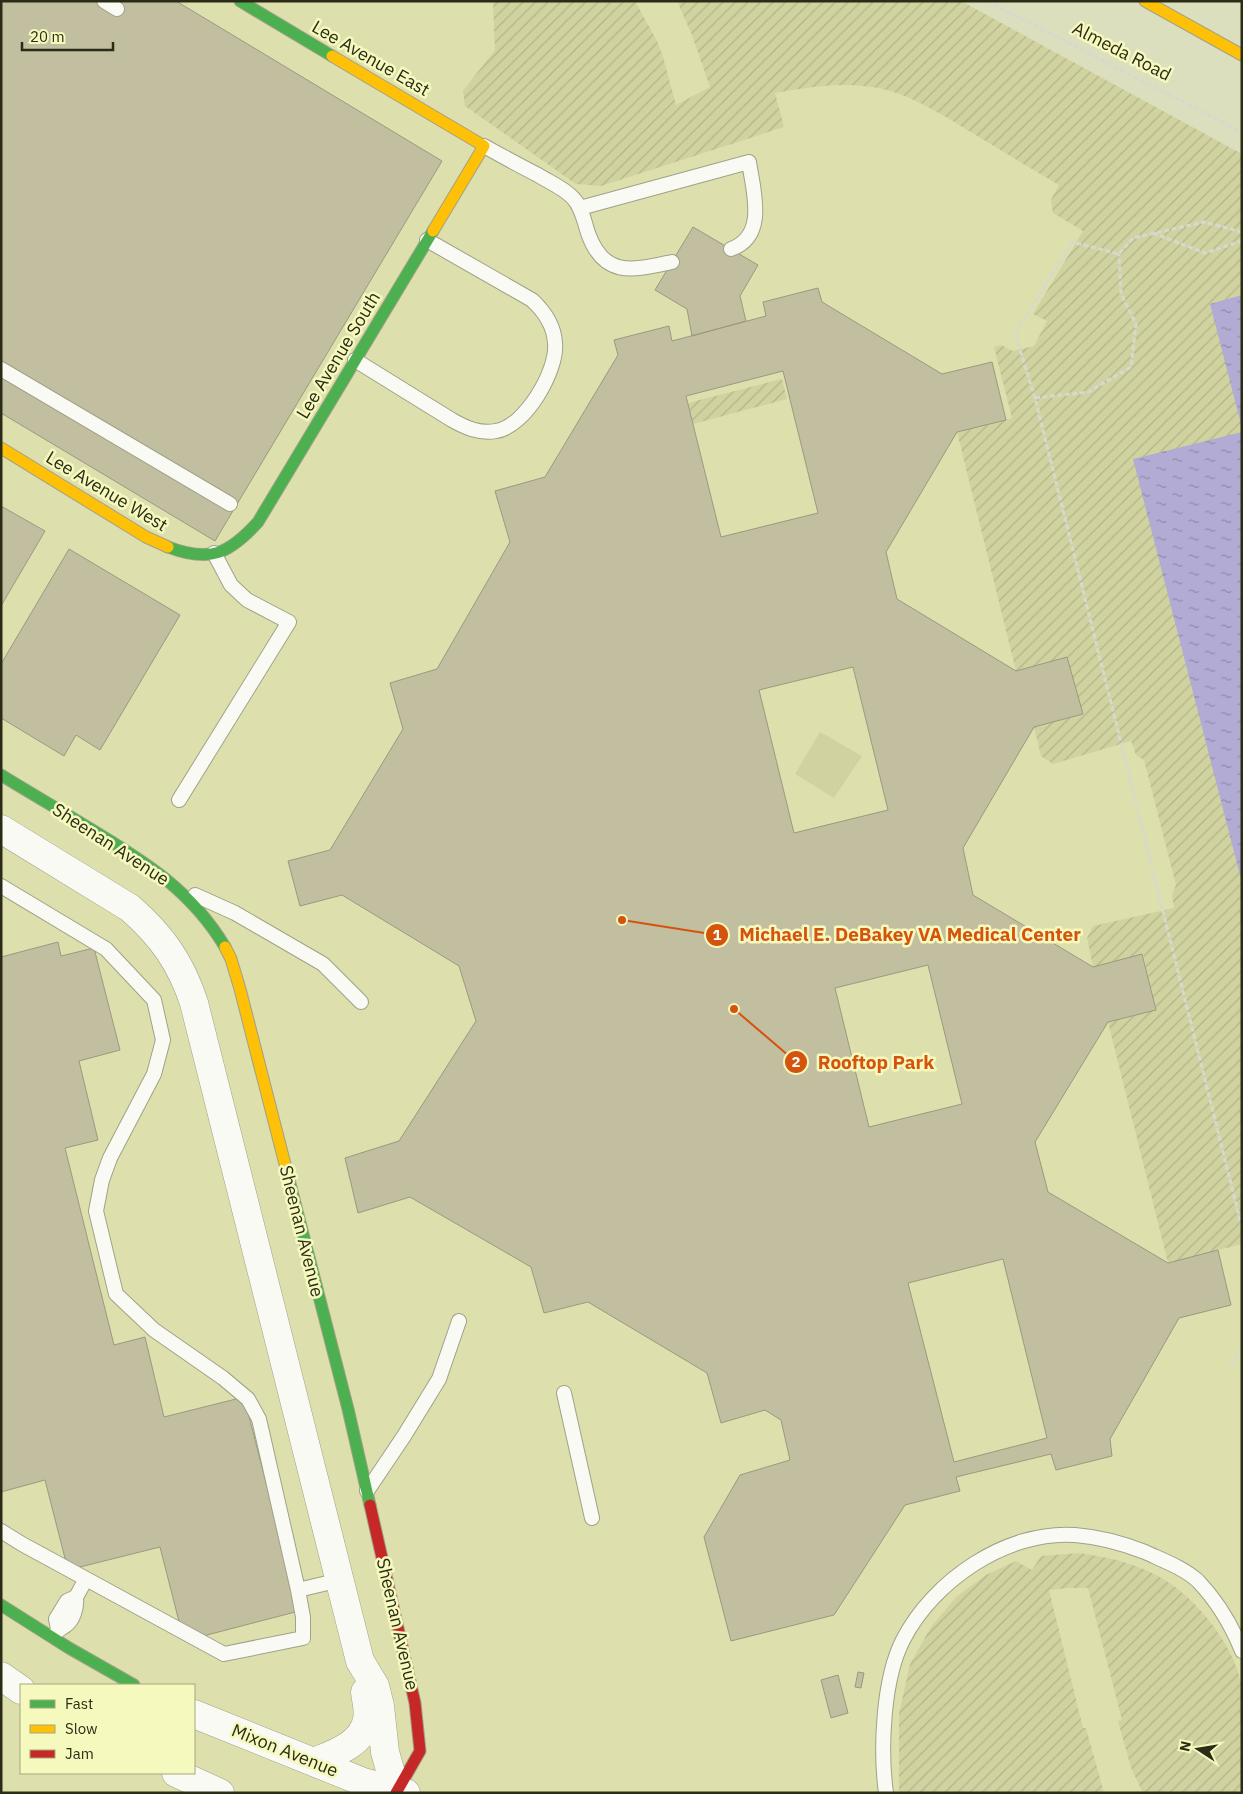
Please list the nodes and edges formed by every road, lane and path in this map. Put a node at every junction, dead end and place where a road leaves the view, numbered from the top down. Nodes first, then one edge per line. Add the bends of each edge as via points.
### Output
1 (104, 1) edge
2 (240, 1) edge
3 (987, 1) edge
4 (1145, 1) edge
5 (117, 9) dead end
6 (1242, 56) edge
7 (1242, 132) edge
8 (484, 146) junction
9 (580, 208) junction
10 (1242, 232) edge
11 (1153, 233) junction
12 (427, 240) junction
13 (1242, 241) edge
14 (731, 249) dead end
15 (1119, 254) junction
16 (672, 262) dead end
17 (355, 360) junction
18 (1, 369) edge
19 (1035, 398) junction
20 (1, 448) edge
21 (230, 504) dead end
22 (214, 553) junction
23 (200, 555) joint
24 (1, 775) edge
25 (179, 800) dead end
26 (1, 829) edge
27 (1, 886) edge
28 (175, 886) junction
29 (361, 1002) dead end
30 (1242, 1228) edge
31 (459, 1321) dead end
32 (1242, 1346) edge
33 (1231, 1365) dead end
34 (564, 1393) dead end
35 (367, 1491) junction
36 (592, 1518) dead end
37 (1, 1531) edge
38 (86, 1579) junction
39 (340, 1580) junction
40 (298, 1590) junction
41 (1, 1605) edge
42 (55, 1633) junction
43 (1242, 1651) edge
44 (360, 1661) junction
45 (1, 1676) edge
46 (132, 1684) edge
47 (20, 1689) edge
48 (195, 1714) edge
49 (314, 1762) junction
50 (178, 1774) edge
51 (399, 1792) edge
52 (220, 1793) edge
53 (886, 1793) edge

1 - 5 lane
2 - 8 street, Lee Avenue East
3 - 7 path, Almeda Road
4 - 6 street
8 - 9 lane via 552,183 573,197
8 - 12 street, Lee Avenue South
9 - 14 lane via 748,162 755,222 745,240
9 - 16 lane via 597,251 612,264 632,270
10 - 11 path via 1204,222
11 - 13 path via 1204,253
11 - 15 path via 1133,238
12 - 17 street, Lee Avenue South
12 - 17 lane via 541,308 551,324 556,342 544,384 527,409 508,427 498,431 477,431 452,420
15 - 19 path via 1121,294 1136,324 1131,367 1088,392
15 - 19 path via 1072,242 1016,334
17 - 22 street, Lee Avenue South via 258,522 233,547
18 - 21 lane
19 - 30 path
20 - 23 street, Lee Avenue West via 146,537 169,548
22 - 23 street, Lee Avenue South
22 - 25 lane via 231,585 247,600 289,622
24 - 28 street, Sheenan Avenue via 118,844
26 - 39 street, Sheenan Avenue via 130,908 163,941 185,977
27 - 40 lane via 106,950 154,1000 163,1040 154,1074 110,1158 96,1211 116,1294 154,1330 224,1378 248,1399 259,1419
28 - 29 lane via 235,913 323,964
28 - 35 street, Sheenan Avenue via 215,931 227,951 240,989
31 - 35 lane via 439,1379
32 - 33 path
34 - 36 lane
35 - 51 street, Sheenan Avenue via 418,1724 420,1751
37 - 38 lane
38 - 40 lane via 224,1654 303,1638
38 - 42 lane via 76,1597 77,1608 67,1625
39 - 40 lane
39 - 44 street, Sheenan Avenue
41 - 42 street
42 - 46 street
43 - 53 lane via 1223,1613 1197,1580 1155,1557 1104,1538 1073,1535 1036,1538 1008,1547 947,1582 928,1602 902,1641 892,1668 887,1697 883,1769
44 - 49 street via 368,1711 366,1724 348,1746
44 - 51 street, Sheenan Avenue via 375,1686 385,1752
45 - 47 street
48 - 49 street, Mixon Avenue
49 - 51 street, Mixon Avenue via 363,1782
50 - 52 street

